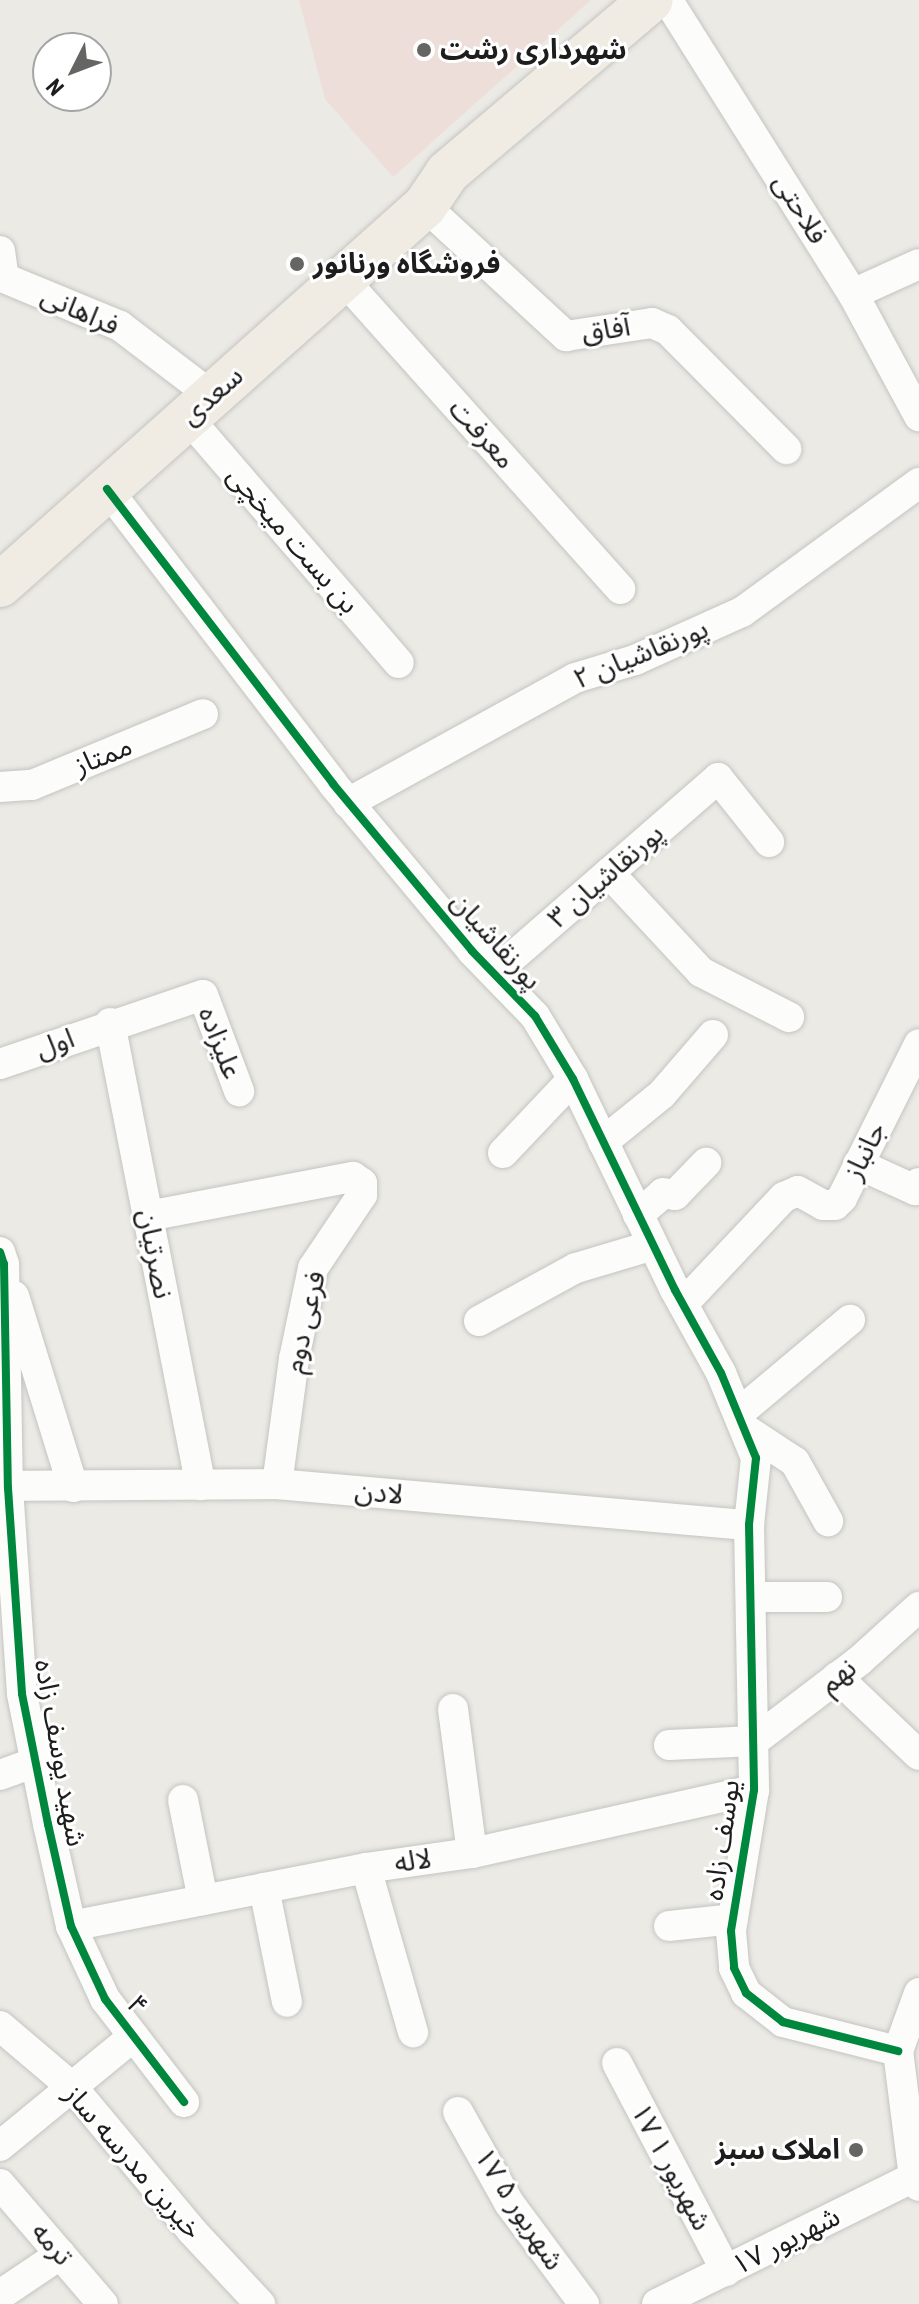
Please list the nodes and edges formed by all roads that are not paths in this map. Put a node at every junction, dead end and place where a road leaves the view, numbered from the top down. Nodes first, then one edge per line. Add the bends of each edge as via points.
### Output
1 (668, 2) edge
2 (425, 206) junction
3 (0, 251) edge
4 (919, 264) edge
5 (343, 279) junction
6 (853, 294) junction
7 (200, 407) junction
8 (919, 416) edge
9 (786, 449) dead end
10 (919, 483) edge
11 (107, 489) junction
12 (0, 585) edge
13 (620, 589) dead end
14 (399, 663) dead end
15 (203, 714) dead end
16 (0, 787) edge
17 (348, 803) junction
18 (769, 842) dead end
19 (609, 873) junction
20 (494, 973) junction
21 (789, 1017) dead end
22 (110, 1023) junction
23 (713, 1035) dead end
24 (919, 1044) edge
25 (0, 1064) edge
26 (573, 1079) junction
27 (239, 1091) dead end
28 (603, 1142) junction
29 (503, 1153) dead end
30 (706, 1163) dead end
31 (858, 1164) junction
32 (919, 1183) edge
33 (638, 1215) junction
34 (148, 1216) junction
35 (653, 1245) junction
36 (2, 1258) edge
37 (683, 1304) junction
38 (850, 1320) dead end
39 (479, 1321) dead end
40 (744, 1422) junction
41 (277, 1484) junction
42 (201, 1485) junction
43 (4, 1487) edge
44 (73, 1487) junction
45 (828, 1521) dead end
46 (749, 1525) junction
47 (751, 1597) junction
48 (827, 1597) dead end
49 (919, 1607) edge
50 (837, 1677) junction
51 (453, 1709) dead end
52 (754, 1741) junction
53 (669, 1745) dead end
54 (919, 1755) edge
55 (35, 1762) junction
56 (0, 1775) edge
57 (754, 1790) junction
58 (183, 1800) dead end
59 (472, 1853) junction
60 (366, 1868) junction
61 (264, 1888) junction
62 (203, 1900) junction
63 (733, 1919) junction
64 (71, 1926) junction
65 (669, 1926) dead end
66 (919, 1993) edge
67 (287, 2002) dead end
68 (0, 2026) edge
69 (413, 2032) dead end
70 (134, 2036) junction
71 (898, 2051) junction
72 (617, 2063) dead end
73 (73, 2088) junction
74 (184, 2102) dead end
75 (912, 2110) edge
76 (458, 2112) dead end
77 (0, 2146) edge
78 (916, 2182) edge
79 (0, 2184) edge
80 (61, 2254) junction
81 (726, 2271) junction
82 (0, 2295) edge
83 (103, 2304) edge
84 (260, 2304) edge
85 (584, 2304) edge
86 (657, 2304) edge

1 - 2 main road, سعدی via 447,173
1 - 6 street, فلاحتی
2 - 5 main road, سعدی
2 - 9 street, آفاق via 566,336 652,323 668,330
3 - 7 street, فراهانی via 4,278 120,326
4 - 6 street
5 - 7 main road, سعدی
5 - 13 street, معرفت
6 - 8 street, فلاحتی
7 - 11 main road, سعدی
7 - 14 street, بن بست میخچی
10 - 17 street, پورنقاشیان ۲ via 742,612 635,660 575,678
11 - 12 main road, سعدی
11 - 17 street, پورنقاشیان
15 - 16 street, ممتاز via 32,785
17 - 20 street, پورنقاشیان
18 - 19 street, پورنقاشیان ۳ via 718,778
19 - 20 street, پورنقاشیان ۳
19 - 21 street via 701,972
20 - 26 street, پورنقاشیان via 535,1016
22 - 25 street, اول
22 - 27 street, علیزاده via 203,995
22 - 34 street, نصرتیان
23 - 28 street via 662,1094
24 - 31 street, جانباز
26 - 28 street, پورنقاشیان
26 - 29 street
28 - 33 street, پورنقاشیان
30 - 33 street via 675,1195 663,1193
31 - 32 street via 915,1190
31 - 37 street, جانباز via 835,1205 823,1205 798,1191 784,1197
33 - 35 street, پورنقاشیان
34 - 41 street, فرعی دوم via 353,1177 362,1183 362,1195 313,1268
34 - 42 street, نصرتیان
35 - 37 street, پورنقاشیان
35 - 39 street via 576,1268
36 - 43 street, شهید یوسف زاده
36 - 44 street
37 - 40 street, پورنقاشیان
38 - 40 street
40 - 45 street via 795,1462
40 - 46 street, پورنقاشیان via 756,1458
41 - 42 street, لادن
41 - 46 street, لادن
42 - 44 street, لادن
43 - 44 street, لادن
43 - 55 street, شهید یوسف زاده via 22,1694
46 - 47 street, یوسف زاده
47 - 48 street
47 - 52 street, یوسف زاده
49 - 50 street, نهم
50 - 52 street, نهم
50 - 54 street
51 - 59 street
52 - 53 street
52 - 57 street, یوسف زاده
55 - 56 street
55 - 64 street, شهید یوسف زاده
57 - 59 street, لاله
57 - 63 street, یوسف زاده
58 - 62 street
59 - 60 street, لاله
60 - 61 street, لاله
60 - 69 street
61 - 62 street, لاله
61 - 67 street
62 - 64 street, لاله
63 - 65 street
63 - 71 street, یوسف زاده via 734,1968 746,1993 764,2009 783,2022
64 - 70 street, ۴ via 105,1999
66 - 71 street
68 - 73 street, خیرین مدرسه ساز
70 - 73 street
70 - 74 street, ۴
71 - 75 street
72 - 81 street, ۱۷ شهریور ۱
73 - 77 street
73 - 84 street, خیرین مدرسه ساز
75 - 78 street
76 - 85 street, ۱۷ شهریور ۵ via 509,2203
78 - 81 street, ۱۷ شهریور
79 - 80 street, ترمه
80 - 82 street
80 - 83 street, ترمه
81 - 86 street, ۱۷ شهریور

